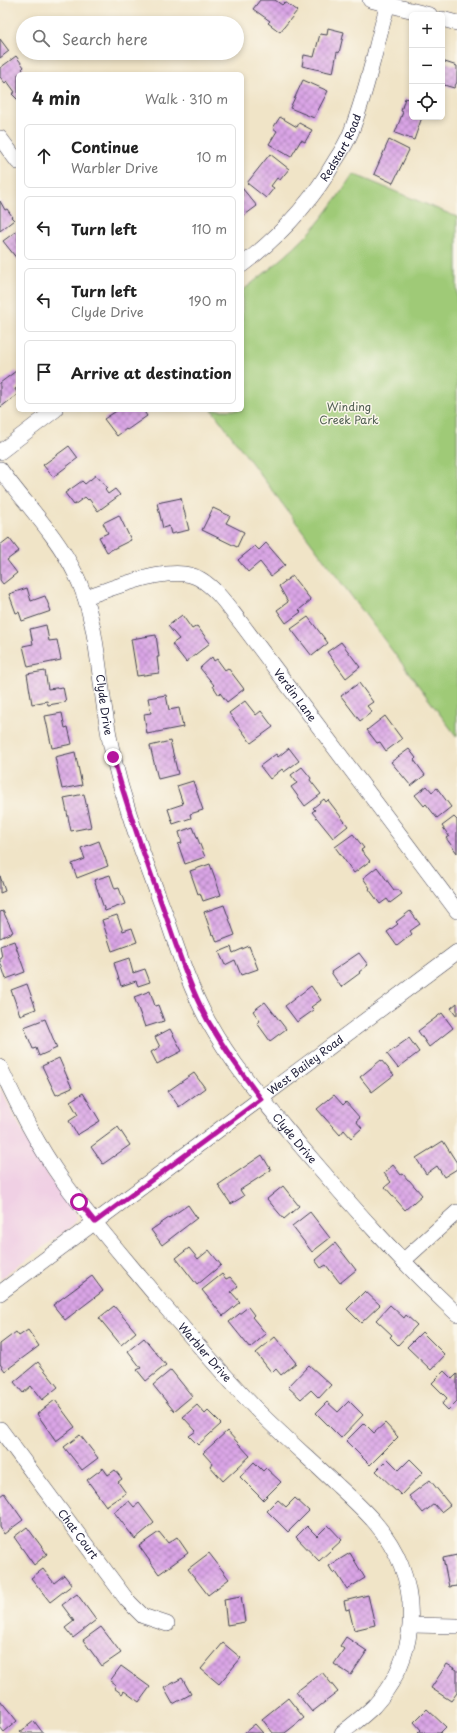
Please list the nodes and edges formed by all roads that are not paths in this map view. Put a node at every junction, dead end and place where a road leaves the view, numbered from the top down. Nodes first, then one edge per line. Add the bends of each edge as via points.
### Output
1 (370, 0) edge
2 (389, 3) edge
3 (420, 12) edge
4 (445, 20) edge
5 (457, 23) edge
6 (0, 138) edge
7 (16, 159) edge
8 (244, 263) edge
9 (52, 412) edge
10 (0, 452) edge
11 (0, 469) edge
12 (85, 597) junction
13 (457, 911) edge
14 (457, 952) edge
15 (0, 1067) edge
16 (261, 1099) junction
17 (457, 1212) edge
18 (95, 1222) junction
19 (403, 1261) junction
20 (0, 1293) edge
21 (457, 1314) edge
22 (0, 1429) edge
23 (167, 1624) dead end
24 (411, 1625) junction
25 (457, 1626) edge
26 (342, 1733) edge

1 - 2 street
2 - 3 street
2 - 8 street, Redstart Road via 366,89 345,145 326,178 300,212
4 - 5 street
6 - 7 street
9 - 10 street
11 - 12 street, Clyde Drive via 45,524 76,573
12 - 13 street, Verdin Lane via 141,580 182,573 192,575 208,585 241,623
12 - 16 street, Clyde Drive via 113,757 131,820 180,956 207,1020
14 - 16 street, West Bailey Road
15 - 18 street, Warbler Drive via 16,1102 50,1161
16 - 18 street, West Bailey Road
16 - 19 street, Clyde Drive
17 - 19 street
18 - 20 street, West Bailey Road
18 - 24 street, Warbler Drive via 228,1379 382,1530 393,1546 405,1576 410,1600
19 - 21 street, Clyde Drive
22 - 23 street, Chat Court via 132,1605 143,1616
24 - 25 street
24 - 26 street, Warbler Drive via 406,1651 386,1691 361,1718

